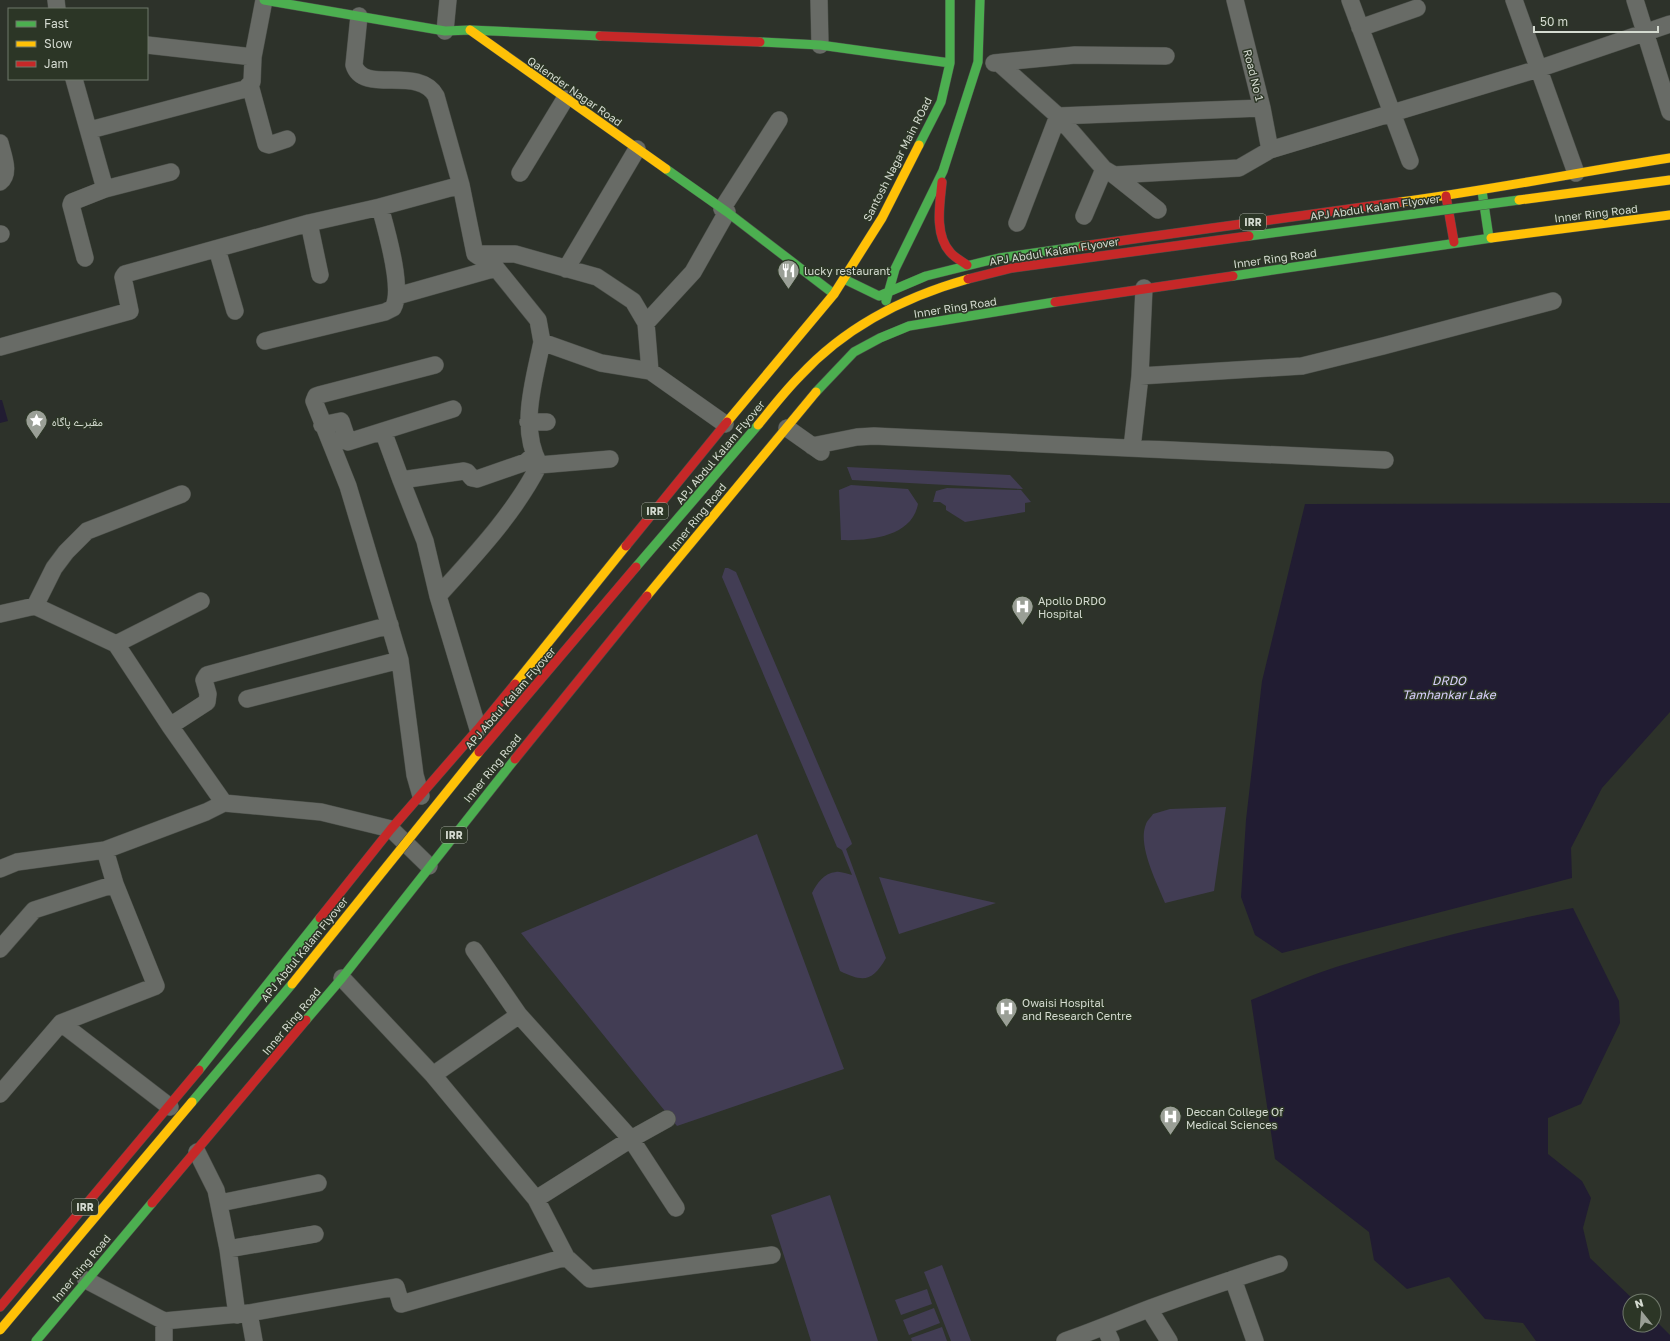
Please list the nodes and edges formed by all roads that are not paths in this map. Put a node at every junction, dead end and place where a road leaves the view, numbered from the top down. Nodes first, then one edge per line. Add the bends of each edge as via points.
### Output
1 (264, 0) edge
2 (448, 0) edge
3 (819, 0) edge
4 (950, 0) edge
5 (980, 0) edge
6 (1235, 0) edge
7 (1350, 0) edge
8 (1514, 0) edge
9 (1635, 0) edge
10 (341, 6) edge
11 (1416, 8) dead end
12 (359, 16) junction
13 (1670, 24) edge
14 (1360, 28) junction
15 (445, 30) junction
16 (470, 30) junction
17 (1646, 32) junction
18 (148, 45) edge
19 (820, 46) junction
20 (1166, 56) dead end
21 (254, 57) junction
22 (978, 62) junction
23 (950, 63) junction
24 (1000, 64) junction
25 (1538, 69) junction
26 (74, 80) edge
27 (250, 85) junction
28 (565, 99) junction
29 (1262, 108) junction
30 (1670, 112) edge
31 (1392, 114) junction
32 (1058, 116) junction
33 (779, 120) dead end
34 (90, 130) junction
35 (287, 139) dead end
36 (0, 143) edge
37 (637, 149) junction
38 (1270, 150) junction
39 (1670, 158) edge
40 (1410, 161) dead end
41 (943, 171) junction
42 (171, 172) dead end
43 (1109, 172) junction
44 (520, 173) dead end
45 (1576, 173) junction
46 (1670, 180) edge
47 (0, 182) edge
48 (461, 185) junction
49 (105, 189) junction
50 (1482, 191) junction
51 (1446, 196) junction
52 (380, 207) junction
53 (1158, 210) dead end
54 (725, 211) junction
55 (1670, 215) edge
56 (1084, 216) dead end
57 (309, 223) junction
58 (1017, 223) dead end
59 (1490, 238) junction
60 (1454, 242) junction
61 (217, 249) junction
62 (475, 254) junction
63 (85, 258) dead end
64 (968, 265) junction
65 (496, 268) junction
66 (566, 269) junction
67 (320, 275) dead end
68 (844, 280) junction
69 (1144, 288) junction
70 (887, 293) junction
71 (834, 294) junction
72 (397, 296) junction
73 (1553, 300) dead end
74 (235, 311) dead end
75 (646, 324) junction
76 (881, 330) junction
77 (265, 341) dead end
78 (542, 342) junction
79 (0, 347) edge
80 (435, 365) dead end
81 (650, 371) junction
82 (1140, 376) junction
83 (453, 409) dead end
84 (528, 422) junction
85 (547, 422) dead end
86 (725, 424) junction
87 (322, 425) junction
88 (787, 428) junction
89 (383, 431) junction
90 (1132, 448) junction
91 (610, 459) dead end
92 (537, 460) junction
93 (1385, 460) dead end
94 (401, 480) junction
95 (182, 494) dead end
96 (438, 596) junction
97 (201, 601) dead end
98 (35, 606) junction
99 (0, 614) edge
100 (390, 625) junction
101 (116, 644) junction
102 (400, 660) junction
103 (247, 700) dead end
104 (170, 726) junction
105 (478, 729) junction
106 (421, 796) junction
107 (224, 803) junction
108 (391, 829) junction
109 (104, 850) junction
110 (429, 866) junction
111 (0, 869) edge
112 (115, 884) junction
113 (0, 949) edge
114 (474, 950) dead end
115 (342, 978) junction
116 (519, 1015) junction
117 (61, 1023) junction
118 (433, 1076) junction
119 (0, 1094) edge
120 (170, 1107) junction
121 (667, 1119) dead end
122 (631, 1139) junction
123 (197, 1152) junction
124 (318, 1183) dead end
125 (536, 1199) junction
126 (220, 1204) junction
127 (676, 1208) dead end
128 (315, 1234) dead end
129 (228, 1249) junction
130 (772, 1255) dead end
131 (566, 1257) junction
132 (1279, 1264) dead end
133 (1232, 1279) junction
134 (86, 1280) junction
135 (0, 1307) edge
136 (1150, 1309) junction
137 (243, 1314) junction
138 (164, 1321) junction
139 (0, 1330) edge
140 (1108, 1334) edge
141 (36, 1341) edge
142 (164, 1341) edge
143 (254, 1341) edge
144 (1065, 1341) edge
145 (1169, 1341) edge
146 (1255, 1341) edge

1 - 10 main road
1 - 21 street
2 - 15 street
3 - 19 street
4 - 23 main road, Santosh Nagar Main ROad
5 - 22 main road
6 - 29 street, Road No 1
7 - 14 street
8 - 25 street
9 - 17 street
10 - 12 main road
11 - 14 street
12 - 15 main road
12 - 48 street via 354,65 356,72 365,78 421,82 432,89
13 - 17 street
14 - 31 street
15 - 16 main road
16 - 19 main road
16 - 28 main road, Qalender Nagar Road
17 - 25 street
17 - 30 street
18 - 21 street
19 - 23 main road
20 - 24 street via 1075,55
21 - 27 street
22 - 24 street
22 - 41 main road
23 - 68 main road, Santosh Nagar Main ROad via 941,102 882,218
24 - 32 street
25 - 31 street
25 - 45 street
26 - 34 street
27 - 34 street via 245,89
27 - 35 street via 266,144
28 - 37 main road, Qalender Nagar Road
28 - 44 street
29 - 32 street
29 - 38 street, Road No 1
31 - 38 street
31 - 40 street
32 - 43 street
32 - 58 street
33 - 54 street
34 - 49 street
36 - 47 street via 6,171
37 - 54 main road, Qalender Nagar Road
37 - 66 street
38 - 43 street via 1239,168
39 - 45 main road, IRR
41 - 64 main road via 940,201 942,235 948,250
41 - 70 main road
42 - 49 street
43 - 53 street
43 - 56 street
45 - 50 main road, IRR
46 - 139 main road, APJ Abdul Kalam Flyover, bridge via 1012,268 959,280 864,322 800,375 453,783 326,944
48 - 52 street
48 - 62 street
49 - 63 street via 75,199 71,205
50 - 51 main road, IRR
50 - 59 main road
51 - 60 main road
51 - 64 main road, IRR via 999,258
52 - 57 street
52 - 72 street via 392,256
54 - 71 main road, Qalender Nagar Road
54 - 75 street via 693,272
55 - 59 main road, Inner Ring Road / IRR
57 - 61 street
57 - 67 street
59 - 60 main road, Inner Ring Road / IRR
60 - 69 main road, Inner Ring Road / IRR via 1363,258
61 - 74 street
61 - 79 street via 124,275 131,308 129,312
62 - 65 street
62 - 66 street via 515,254
64 - 70 main road, IRR via 926,276
65 - 72 street
65 - 78 street via 538,320
66 - 75 street via 598,277 633,301
68 - 70 main road, IRR via 879,296
68 - 71 main road, Santosh Nagar Main ROad / IRR
69 - 76 main road, Inner Ring Road / IRR
69 - 82 street
70 - 76 main road
71 - 86 main road, IRR
72 - 77 street via 393,308 385,312
73 - 82 street via 1302,366
75 - 81 street
76 - 88 main road, Inner Ring Road / IRR via 835,371
78 - 81 street via 601,363
78 - 84 street
80 - 87 street via 316,396 314,402
81 - 86 street
82 - 90 street
83 - 89 street
84 - 85 street
84 - 92 street
86 - 105 main road, IRR
87 - 89 street via 341,421 348,442
87 - 100 street via 348,486
88 - 90 street via 819,450 857,437 874,436
88 - 110 main road, Inner Ring Road / IRR via 609,642
89 - 94 street
90 - 93 street
91 - 92 street
92 - 94 street via 477,479 464,471
92 - 96 street via 531,482 484,546
94 - 96 street via 425,541
95 - 98 street via 87,531 54,568
96 - 105 street
97 - 101 street
98 - 99 street
98 - 101 street
100 - 102 street
100 - 104 street via 207,675 204,680 208,694 207,702
101 - 104 street
102 - 103 street
102 - 106 street via 415,775
104 - 107 street
105 - 106 main road, IRR
106 - 108 main road, IRR
107 - 108 street via 321,812
107 - 109 street
108 - 110 street
108 - 120 main road, IRR
109 - 111 street via 18,862
109 - 112 street
110 - 115 main road, Inner Ring Road / IRR
112 - 113 street via 34,910
112 - 117 street via 156,986
114 - 116 street
115 - 118 street
115 - 123 main road, Inner Ring Road / IRR
116 - 118 street
116 - 122 street
117 - 119 street
117 - 120 street
118 - 125 street
120 - 135 main road, IRR
121 - 122 street
122 - 125 street
122 - 127 street
123 - 126 street via 216,1190
123 - 134 main road, Inner Ring Road / IRR
124 - 126 street
125 - 131 street
126 - 129 street
128 - 129 street
129 - 137 street
130 - 131 street via 590,1279
131 - 137 street via 401,1304 396,1288
132 - 133 street
133 - 136 street
133 - 146 street
134 - 138 street
134 - 141 main road, Inner Ring Road / IRR
136 - 140 street
136 - 145 street
137 - 138 street
137 - 143 street
138 - 142 street
140 - 144 street

